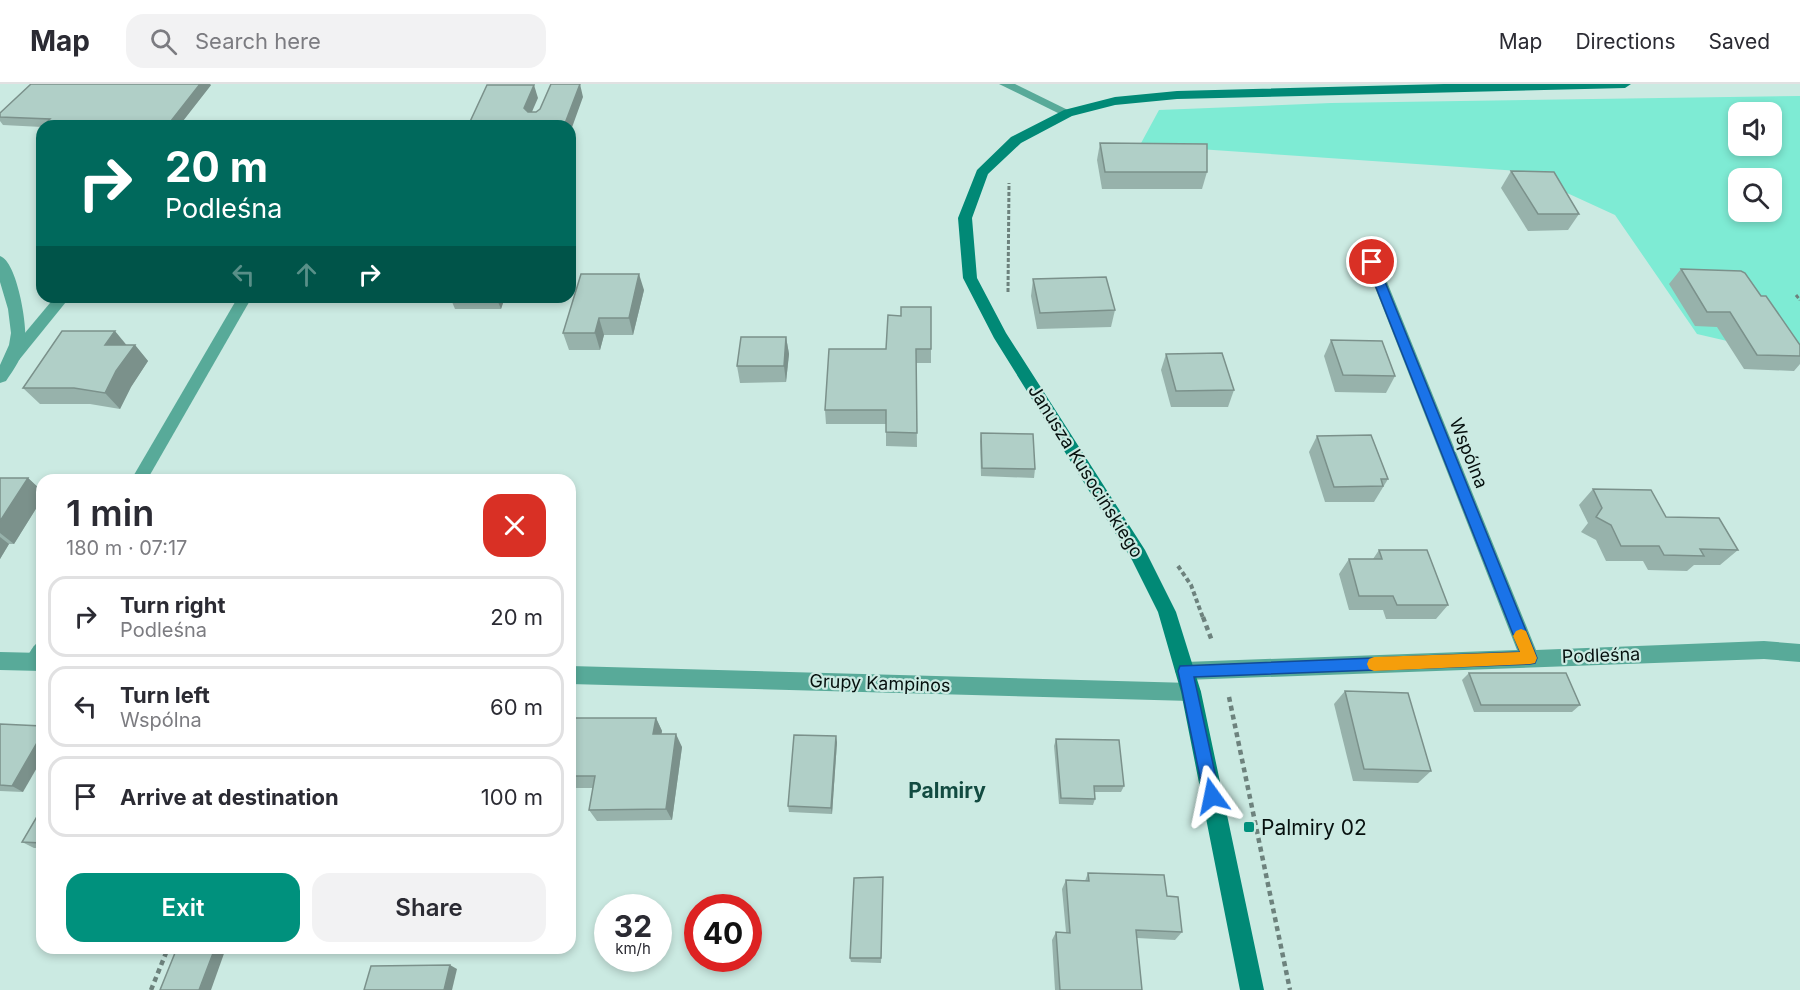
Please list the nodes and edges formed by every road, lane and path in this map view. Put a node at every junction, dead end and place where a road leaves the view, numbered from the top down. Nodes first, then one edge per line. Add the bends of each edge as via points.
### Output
1 (1005, 84) edge
2 (1625, 84) edge
3 (1068, 113) junction
4 (1010, 173) dead end
5 (0, 261) edge
6 (1372, 262) dead end
7 (1797, 295) dead end
8 (1008, 299) dead end
9 (1800, 300) edge
10 (58, 303) edge
11 (242, 303) edge
12 (14, 356) junction
13 (0, 377) edge
14 (142, 474) edge
15 (1178, 566) dead end
16 (1800, 653) edge
17 (36, 657) edge
18 (1530, 658) junction
19 (0, 661) edge
20 (1223, 670) junction
21 (1185, 671) junction
22 (576, 675) edge
23 (1191, 692) junction
24 (166, 954) edge
25 (151, 990) edge
26 (1252, 990) edge
27 (1290, 990) edge

1 - 3 street
2 - 3 street, Janusza Kusocińskiego via 1177,95 1115,101
3 - 21 street, Janusza Kusocińskiego via 1016,140 982,173 965,218 970,278 999,334 1139,555 1167,612
4 - 8 path
5 - 12 street via 18,327
6 - 18 street, Wspólna
7 - 9 path
10 - 12 lane
11 - 14 lane
12 - 13 street
15 - 20 path via 1191,585
16 - 18 street, Podleśna via 1764,650
17 - 19 street
18 - 20 street, Podleśna
20 - 21 street, Podleśna
20 - 27 path
21 - 23 street, Janusza Kusocińskiego
22 - 23 street, Grupy Kampinos
23 - 26 street, Janusza Kusocińskiego
24 - 25 path

